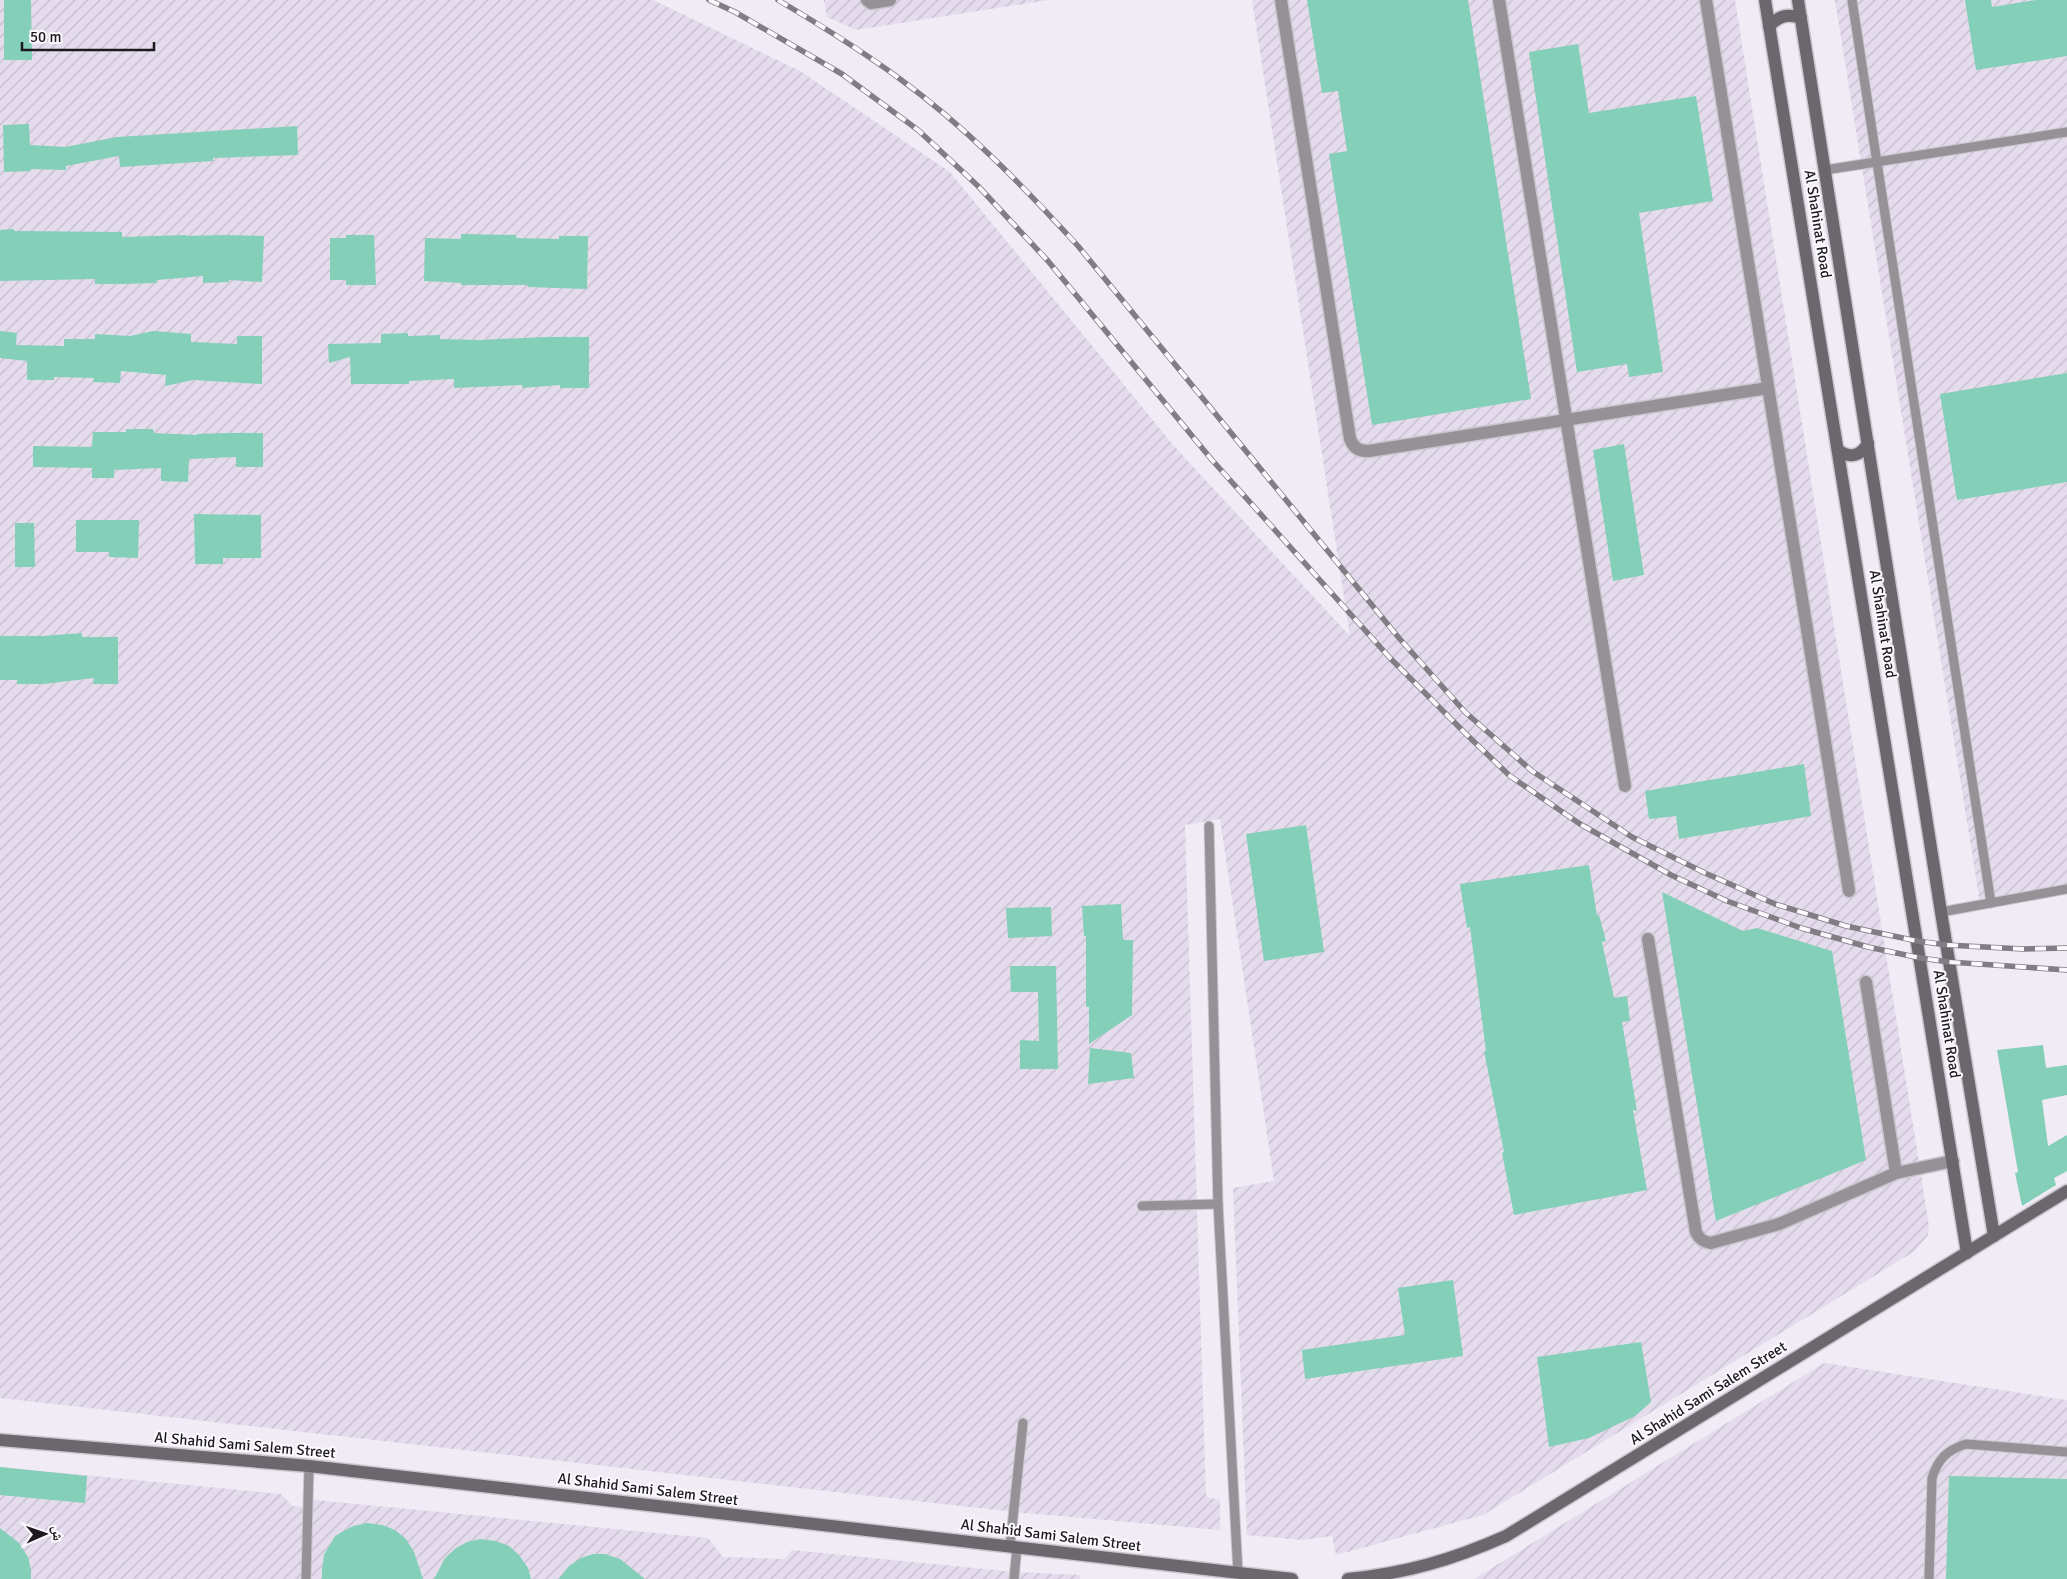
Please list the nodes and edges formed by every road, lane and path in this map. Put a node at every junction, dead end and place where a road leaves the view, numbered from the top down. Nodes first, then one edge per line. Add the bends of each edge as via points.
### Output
1 (867, 0) edge
2 (890, 0) edge
3 (1281, 0) edge
4 (1499, 0) edge
5 (1706, 0) edge
6 (1765, 0) edge
7 (1798, 0) edge
8 (1852, 0) edge
9 (1801, 18) junction
10 (1769, 26) junction
11 (2067, 132) edge
12 (1877, 162) junction
13 (1825, 170) junction
14 (1768, 388) junction
15 (1566, 420) junction
16 (1868, 443) junction
17 (1838, 450) junction
18 (1625, 786) dead end
19 (1209, 826) dead end
20 (2067, 889) edge
21 (1848, 890) dead end
22 (1991, 903) junction
23 (1941, 912) junction
24 (1648, 939) dead end
25 (1866, 982) dead end
26 (1952, 1161) junction
27 (1896, 1173) junction
28 (2067, 1191) edge
29 (1218, 1204) junction
30 (1142, 1206) dead end
31 (1994, 1236) junction
32 (1967, 1253) junction
33 (1023, 1423) dead end
34 (0, 1440) edge
35 (2067, 1452) edge
36 (309, 1466) junction
37 (1014, 1547) junction
38 (1238, 1573) junction
39 (306, 1579) edge
40 (1014, 1579) edge
41 (1292, 1579) edge
42 (1348, 1579) edge
43 (1929, 1579) edge

1 - 2 street via 870,3
3 - 15 street via 1353,446 1360,451 1368,451
4 - 15 street
5 - 14 street
6 - 10 main road, Al Shahinat Road
7 - 9 main road, Al Shahinat Road
8 - 12 lane
9 - 10 main road via 1787,15
9 - 13 main road, Al Shahinat Road
10 - 17 main road, Al Shahinat Road
11 - 12 lane
12 - 13 lane
12 - 22 lane
13 - 16 main road, Al Shahinat Road
14 - 15 street
14 - 21 street
15 - 18 street
16 - 17 main road via 1862,452 1853,456
16 - 23 main road, Al Shahinat Road
17 - 26 main road, Al Shahinat Road
19 - 29 lane
20 - 22 lane
22 - 23 lane
23 - 31 main road, Al Shahinat Road
24 - 27 street via 1698,1238 1711,1244 1765,1230
25 - 27 street
26 - 27 street
26 - 32 main road, Al Shahinat Road
28 - 31 main road, Al Shahid Sami Salem Street
29 - 30 lane
29 - 38 lane
31 - 32 main road, Al Shahid Sami Salem Street
32 - 42 main road, Al Shahid Sami Salem Street via 1506,1536 1426,1566
33 - 37 lane
34 - 36 main road, Al Shahid Sami Salem Street
35 - 43 lane via 1966,1444 1943,1456 1932,1478
36 - 37 main road, Al Shahid Sami Salem Street
36 - 39 lane
37 - 38 main road, Al Shahid Sami Salem Street
37 - 40 lane
38 - 41 main road, Al Shahid Sami Salem Street

